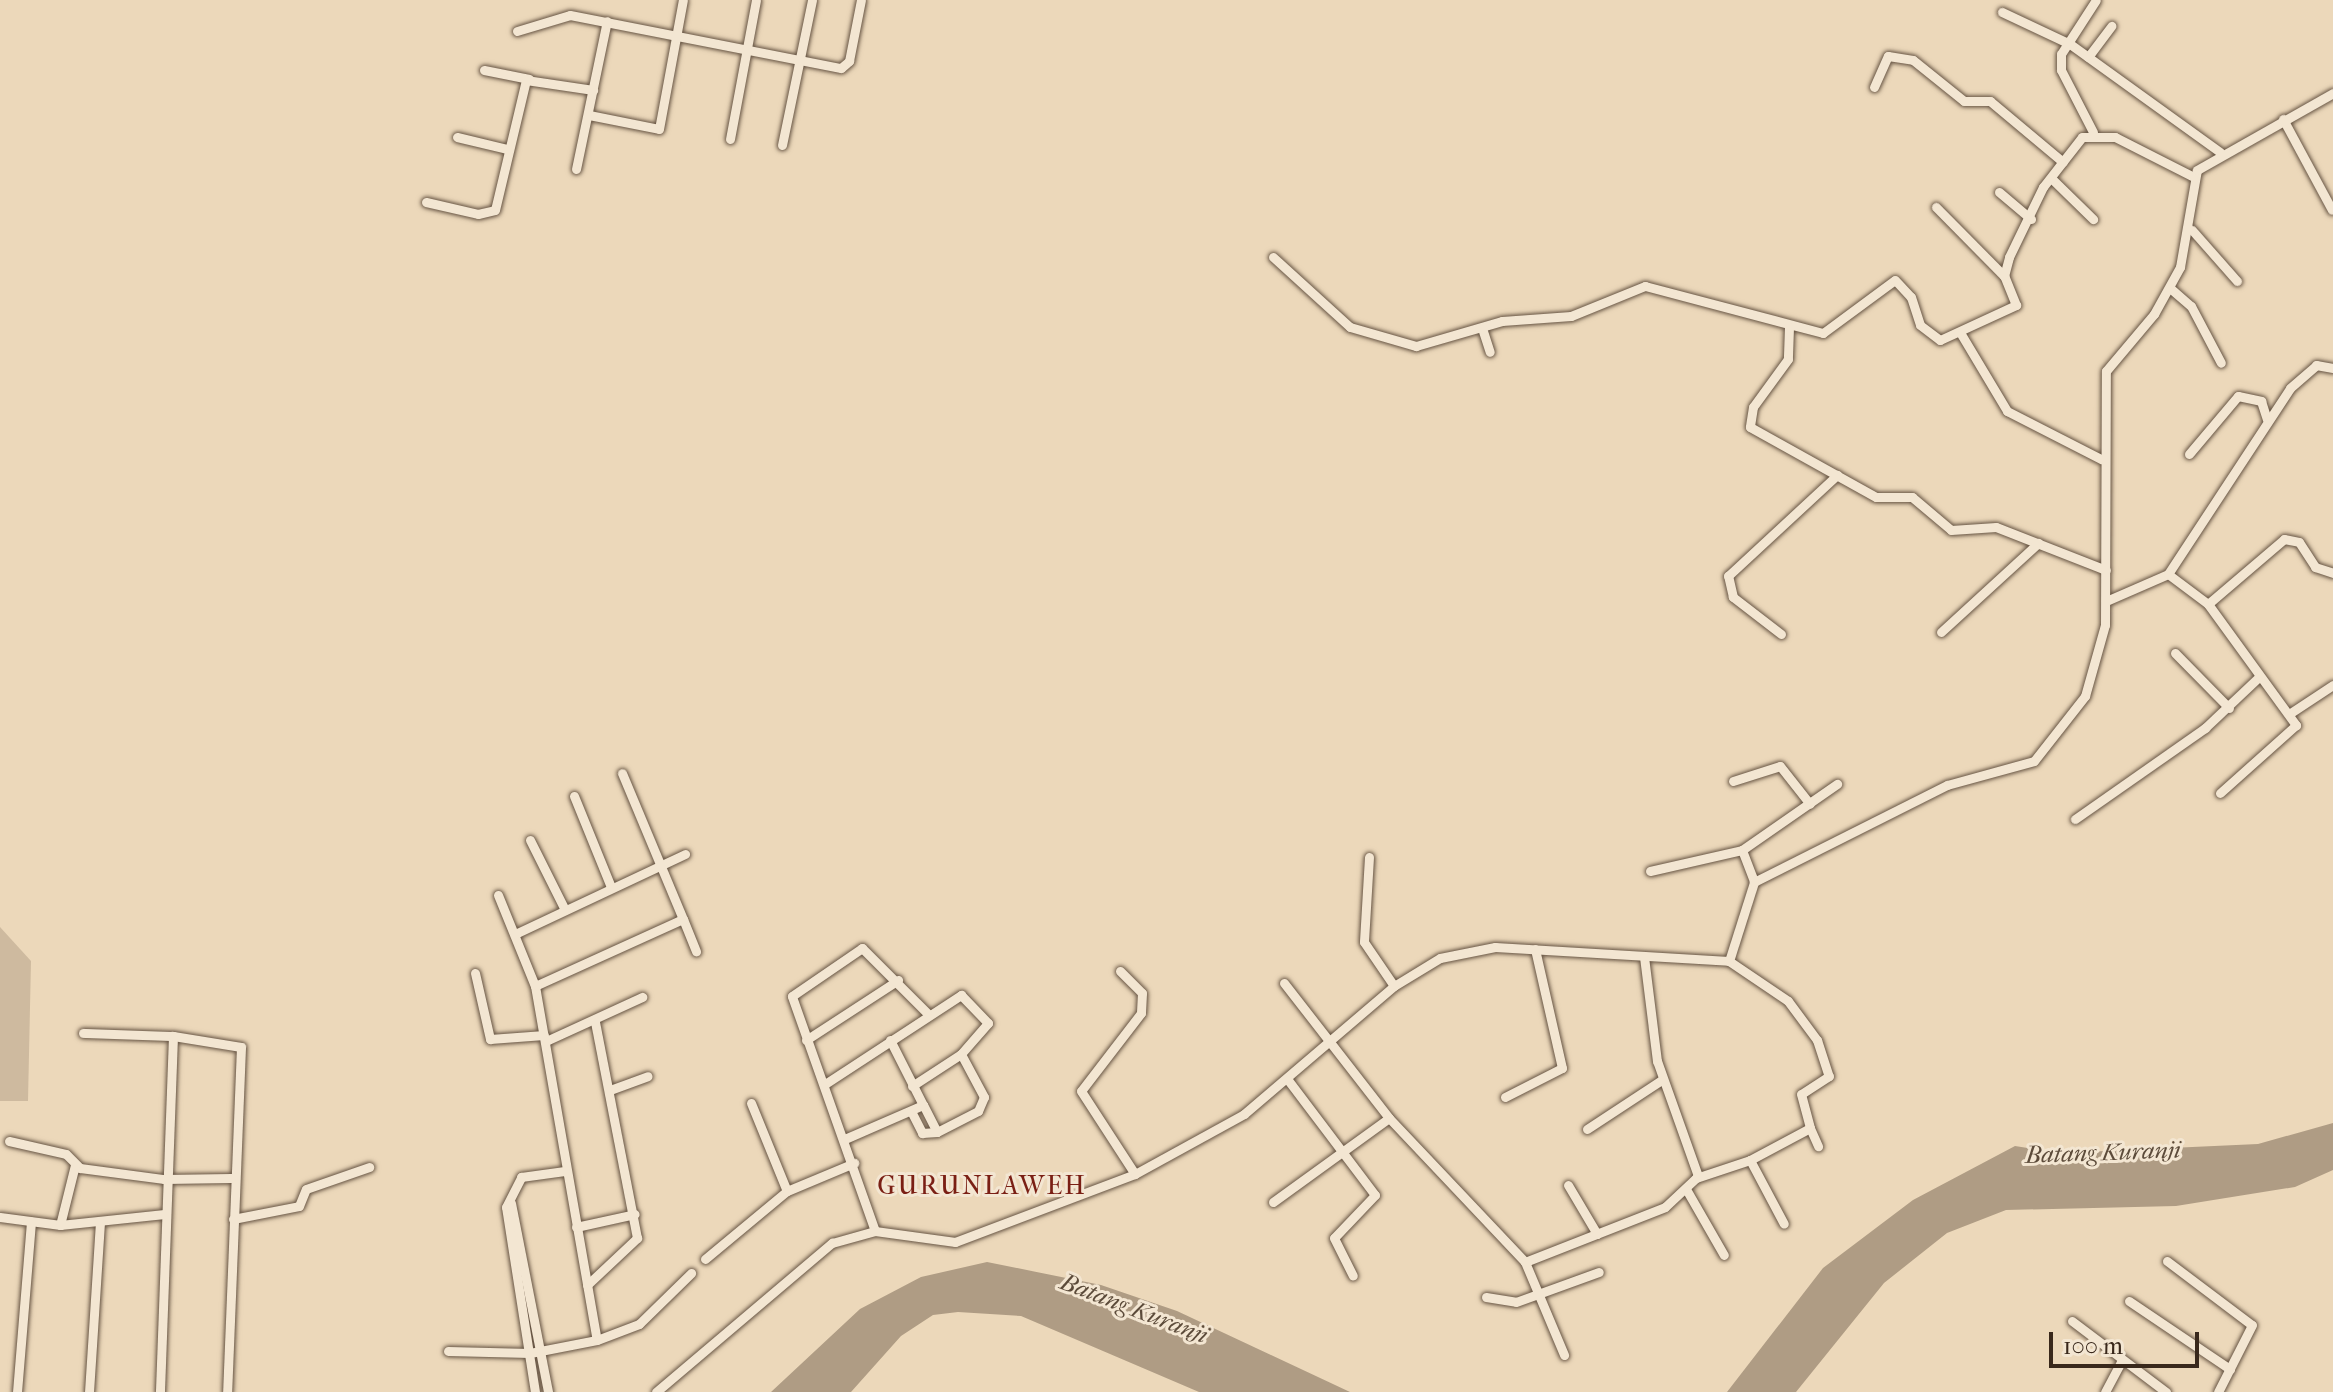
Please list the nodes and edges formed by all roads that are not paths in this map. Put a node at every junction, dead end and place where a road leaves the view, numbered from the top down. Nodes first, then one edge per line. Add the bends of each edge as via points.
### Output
1 (683, 0) edge
2 (756, 0) edge
3 (812, 0) edge
4 (861, 0) edge
5 (2096, 0) edge
6 (2002, 12) dead end
7 (607, 21) junction
8 (2111, 26) dead end
9 (517, 31) dead end
10 (677, 34) junction
11 (2070, 44) junction
12 (748, 50) junction
13 (2088, 57) junction
14 (799, 60) junction
15 (484, 70) dead end
16 (529, 79) junction
17 (1874, 87) dead end
18 (593, 90) junction
19 (2333, 93) edge
20 (589, 115) junction
21 (2283, 119) junction
22 (2093, 132) junction
23 (457, 137) dead end
24 (730, 139) dead end
25 (782, 145) dead end
26 (507, 149) junction
27 (2220, 152) junction
28 (2063, 162) junction
29 (576, 169) dead end
30 (2194, 177) junction
31 (2051, 178) junction
32 (1999, 192) dead end
33 (426, 202) dead end
34 (1936, 207) dead end
35 (2332, 210) edge
36 (2031, 219) junction
37 (2093, 219) dead end
38 (2192, 230) junction
39 (1273, 257) dead end
40 (2004, 276) junction
41 (2237, 281) dead end
42 (2170, 288) junction
43 (1789, 327) junction
44 (1482, 328) junction
45 (1961, 334) junction
46 (1490, 352) dead end
47 (2221, 363) dead end
48 (2333, 368) edge
49 (2267, 419) junction
50 (2189, 454) dead end
51 (2101, 459) junction
52 (1837, 475) junction
53 (2038, 543) junction
54 (2106, 570) junction
55 (2333, 573) edge
56 (2168, 574) junction
57 (2106, 601) junction
58 (2208, 604) junction
59 (1941, 632) dead end
60 (1781, 634) dead end
61 (2175, 653) dead end
62 (2259, 677) junction
63 (2333, 685) edge
64 (2229, 708) junction
65 (2292, 712) junction
66 (622, 773) dead end
67 (1733, 781) dead end
68 (1837, 784) dead end
69 (2220, 793) dead end
70 (574, 796) dead end
71 (1810, 804) junction
72 (2075, 819) dead end
73 (530, 840) dead end
74 (1742, 850) junction
75 (685, 854) dead end
76 (1369, 857) dead end
77 (661, 867) junction
78 (1650, 871) dead end
79 (1754, 882) junction
80 (611, 887) junction
81 (498, 895) dead end
82 (565, 910) junction
83 (683, 919) junction
84 (515, 934) junction
85 (1535, 949) junction
86 (696, 951) dead end
87 (1644, 957) junction
88 (1729, 961) junction
89 (1120, 971) dead end
90 (475, 973) dead end
91 (898, 980) junction
92 (1284, 983) dead end
93 (535, 986) junction
94 (1394, 986) junction
95 (642, 997) dead end
96 (927, 1013) junction
97 (595, 1022) junction
98 (83, 1033) dead end
99 (173, 1036) junction
100 (545, 1038) junction
101 (1333, 1038) junction
102 (806, 1040) junction
103 (890, 1040) junction
104 (961, 1054) junction
105 (648, 1076) dead end
106 (1663, 1079) junction
107 (1288, 1080) junction
108 (825, 1084) junction
109 (912, 1086) junction
110 (610, 1090) junction
111 (1505, 1097) dead end
112 (751, 1103) dead end
113 (923, 1105) junction
114 (911, 1111) junction
115 (1389, 1118) junction
116 (1810, 1128) junction
117 (1587, 1129) dead end
118 (937, 1132) junction
119 (847, 1138) junction
120 (9, 1141) dead end
121 (1818, 1146) dead end
122 (1346, 1153) junction
123 (1750, 1160) junction
124 (854, 1163) junction
125 (75, 1165) junction
126 (369, 1167) dead end
127 (565, 1171) junction
128 (1135, 1174) junction
129 (231, 1178) junction
130 (1696, 1178) junction
131 (164, 1179) junction
132 (1568, 1185) dead end
133 (1686, 1189) junction
134 (787, 1191) junction
135 (1273, 1202) dead end
136 (511, 1203) junction
137 (164, 1214) junction
138 (635, 1214) junction
139 (0, 1217) edge
140 (233, 1219) junction
141 (31, 1222) junction
142 (100, 1222) junction
143 (1784, 1224) dead end
144 (60, 1225) junction
145 (576, 1227) junction
146 (875, 1231) junction
147 (1597, 1234) junction
148 (1724, 1255) dead end
149 (705, 1259) dead end
150 (2167, 1261) dead end
151 (1525, 1262) junction
152 (1599, 1272) dead end
153 (691, 1273) dead end
154 (527, 1274) junction
155 (516, 1276) junction
156 (1353, 1276) dead end
157 (587, 1285) junction
158 (1542, 1288) junction
159 (1486, 1297) dead end
160 (2129, 1301) dead end
161 (2072, 1321) dead end
162 (597, 1340) junction
163 (448, 1351) dead end
164 (543, 1351) junction
165 (530, 1353) junction
166 (1564, 1355) dead end
167 (2122, 1360) junction
168 (2230, 1369) junction
169 (2163, 1391) edge
170 (17, 1392) edge
171 (89, 1392) edge
172 (160, 1392) edge
173 (227, 1392) edge
174 (535, 1392) edge
175 (548, 1392) edge
176 (656, 1392) edge
177 (2105, 1392) edge
178 (2218, 1392) edge

1 - 10 street
2 - 12 street
3 - 14 street
4 - 14 street via 846,66
5 - 11 street
6 - 11 street
7 - 9 street via 560,16
7 - 10 street
7 - 18 street
8 - 13 street
10 - 12 street
10 - 20 street via 659,129
11 - 13 street
11 - 22 street via 2061,54 2063,85
12 - 14 street
12 - 24 street
13 - 27 street
14 - 25 street
15 - 16 street
16 - 18 street
16 - 26 street
17 - 28 street via 1888,56 1913,60 1964,101 1990,101
18 - 20 street
19 - 21 street
20 - 29 street
21 - 27 street
21 - 35 street
22 - 28 street
22 - 30 street
23 - 26 street
26 - 33 street via 495,210 478,214
27 - 30 street
28 - 31 street
30 - 38 street
31 - 36 street
31 - 37 street
32 - 36 street
34 - 40 street
36 - 40 street
38 - 41 street
38 - 42 street
39 - 44 street via 1334,316 1367,333 1429,347
40 - 45 street via 2016,305
42 - 47 street via 2191,306
42 - 51 street via 2106,371
43 - 44 street via 1645,286 1571,316
43 - 45 street via 1831,332 1881,283 1895,280 1927,333 1940,340
43 - 52 street via 1788,359 1753,407 1750,427
44 - 46 street
45 - 51 street via 2007,411
48 - 49 street via 2316,365
49 - 50 street via 2261,401 2238,396
49 - 56 street
51 - 54 street
52 - 53 street via 1876,497 1912,497 1951,530 1996,527
52 - 60 street via 1728,576 1733,597
53 - 54 street
53 - 59 street
54 - 57 street
55 - 58 street via 2315,567 2299,542 2284,539
56 - 57 street
56 - 58 street
57 - 79 street via 2085,696 2034,761 1947,785
58 - 62 street
61 - 64 street
62 - 64 street
62 - 65 street
63 - 65 street
64 - 72 street
65 - 69 street via 2292,730
66 - 77 street
67 - 71 street via 1780,766
68 - 71 street
70 - 80 street
71 - 74 street
73 - 82 street
74 - 78 street
74 - 79 street
75 - 77 street
76 - 94 street via 1364,942
77 - 80 street
77 - 83 street
79 - 88 street
80 - 82 street
81 - 84 street
82 - 84 street
83 - 86 street
83 - 93 street
84 - 93 street
85 - 87 street
85 - 94 street via 1461,950
85 - 111 street via 1562,1068
87 - 88 street
87 - 106 street
88 - 116 street via 1780,993 1817,1040 1829,1076 1801,1094
89 - 128 street via 1142,993 1141,1013 1081,1091
90 - 100 street via 490,1039
91 - 96 street
91 - 102 street
91 - 102 street via 867,949 850,952 792,996
92 - 101 street
93 - 100 street
94 - 101 street
95 - 97 street
96 - 103 street
96 - 104 street via 957,995 980,1010 988,1028
97 - 100 street
97 - 110 street
98 - 99 street
99 - 129 street via 241,1047 238,1160
99 - 131 street
100 - 127 street
101 - 107 street
101 - 115 street
102 - 108 street
103 - 108 street
103 - 109 street
104 - 109 street
104 - 118 street via 984,1101
105 - 110 street
106 - 117 street
106 - 130 street via 1699,1162
107 - 122 street
107 - 128 street via 1244,1114
108 - 119 street
109 - 113 street
110 - 138 street
112 - 134 street
113 - 114 street
113 - 118 street
114 - 118 street via 922,1133
114 - 119 street
115 - 122 street
115 - 151 street
116 - 121 street
116 - 123 street
119 - 124 street
120 - 125 street via 66,1154
122 - 135 street
122 - 156 street via 1375,1195 1334,1238
123 - 130 street
123 - 143 street
124 - 134 street
124 - 146 street
125 - 131 street
125 - 144 street
126 - 140 street via 306,1189 299,1206
127 - 136 street via 521,1177
127 - 145 street
128 - 146 street via 955,1242
129 - 131 street
129 - 140 street
130 - 133 street
131 - 137 street
132 - 147 street
133 - 147 street via 1665,1207
133 - 148 street
134 - 149 street
136 - 154 street
136 - 155 street via 506,1210
137 - 142 street
137 - 172 street
138 - 145 street
138 - 157 street via 635,1242
139 - 141 street
140 - 173 street
141 - 144 street
141 - 170 street
142 - 144 street
142 - 171 street
145 - 157 street
146 - 176 street via 822,1250
147 - 151 street
150 - 168 street via 2251,1322
151 - 158 street
152 - 158 street
153 - 162 street via 639,1324
154 - 155 street
154 - 164 street
155 - 165 street
157 - 162 street
158 - 159 street via 1516,1302
158 - 166 street
160 - 168 street
161 - 167 street
162 - 164 street
163 - 165 street
164 - 165 street
164 - 175 street
165 - 174 street
167 - 169 street
167 - 177 street
168 - 178 street

